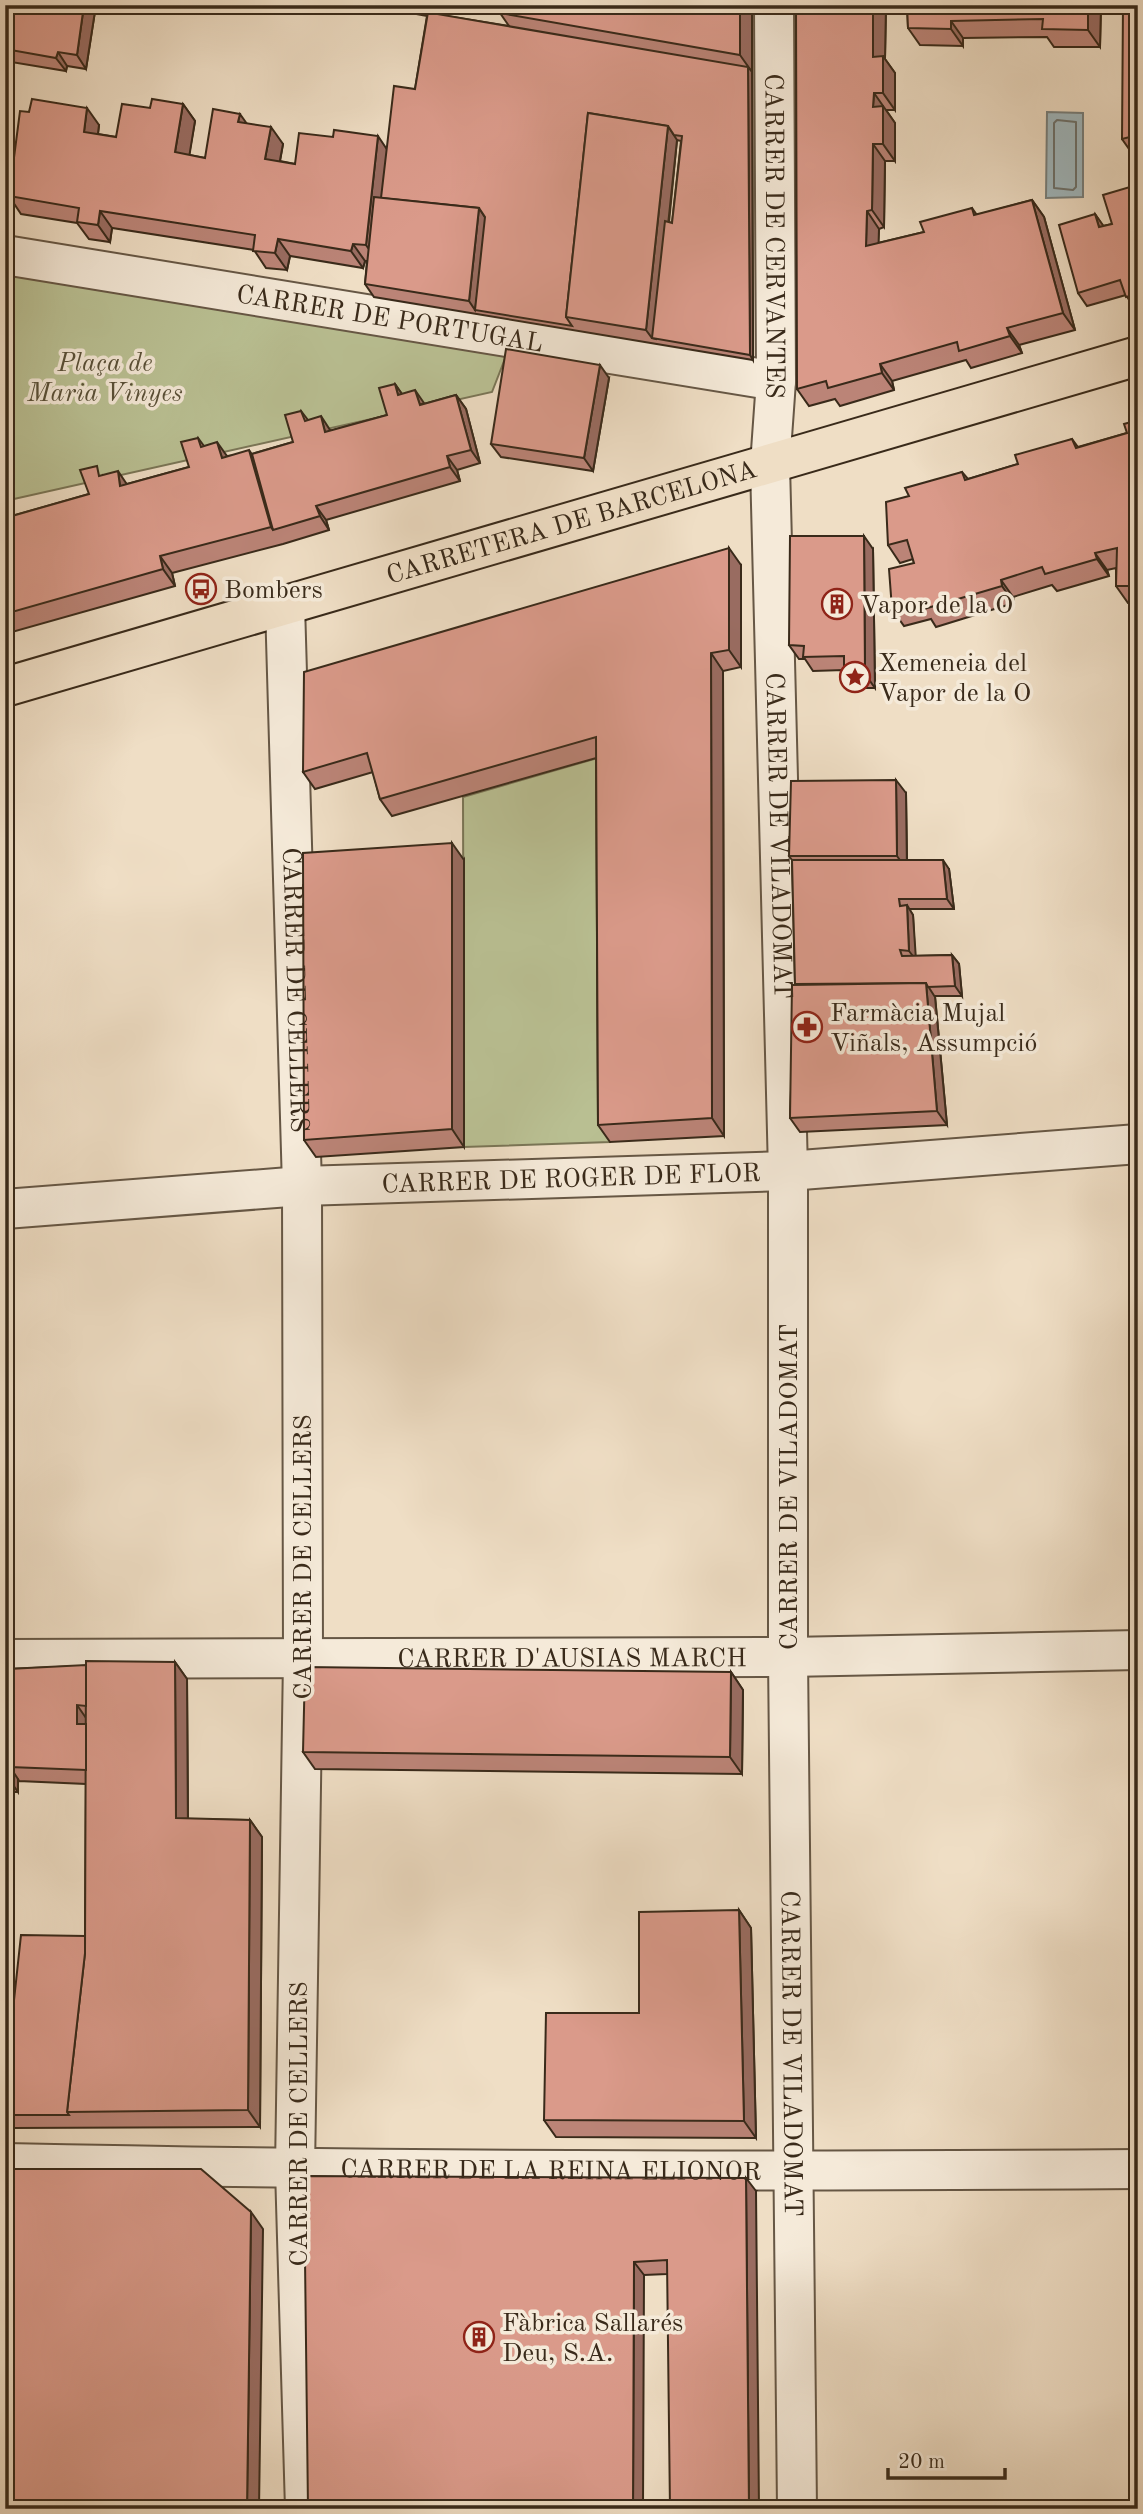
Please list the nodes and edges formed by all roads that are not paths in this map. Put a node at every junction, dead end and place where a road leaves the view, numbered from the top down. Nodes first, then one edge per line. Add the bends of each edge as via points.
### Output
1 (774, 5) edge
2 (5, 255) edge
3 (1138, 356) edge
4 (776, 381) junction
5 (770, 465) junction
6 (285, 605) junction
7 (5, 687) edge
8 (1138, 1144) edge
9 (788, 1171) junction
10 (302, 1186) junction
11 (5, 1209) edge
12 (1138, 1650) edge
13 (789, 1657) junction
14 (5, 1659) edge
15 (303, 1659) junction
16 (5, 2163) edge
17 (295, 2169) junction
18 (1138, 2169) edge
19 (792, 2171) junction
20 (305, 2509) edge
21 (797, 2509) edge

1 - 4 street, CARRER DE CERVANTES
2 - 4 street, CARRER DE PORTUGAL
3 - 5 main road, CARRETERA DE BARCELONA
4 - 5 street, CARRER DE CERVANTES
5 - 6 main road, CARRETERA DE BARCELONA
5 - 9 street, CARRER DE VILADOMAT
6 - 7 main road, CARRETERA DE BARCELONA
6 - 10 street, CARRER DE CELLERS
8 - 9 street, CARRER DE ROGER DE FLOR
9 - 10 street, CARRER DE ROGER DE FLOR
9 - 13 street, CARRER DE VILADOMAT
10 - 11 street, CARRER DE ROGER DE FLOR
10 - 15 street, CARRER DE CELLERS
12 - 13 street, CARRER D'AUSIAS MARCH
13 - 15 street, CARRER D'AUSIAS MARCH
13 - 19 street, CARRER DE VILADOMAT
14 - 15 street, CARRER D'AUSIAS MARCH
15 - 17 street, CARRER DE CELLERS
16 - 17 street, CARRER DE LA REINA ELIONOR
17 - 19 street, CARRER DE LA REINA ELIONOR
17 - 20 street, CARRER DE CELLERS
18 - 19 street, CARRER DE LA REINA ELIONOR
19 - 21 street, CARRER DE VILADOMAT

